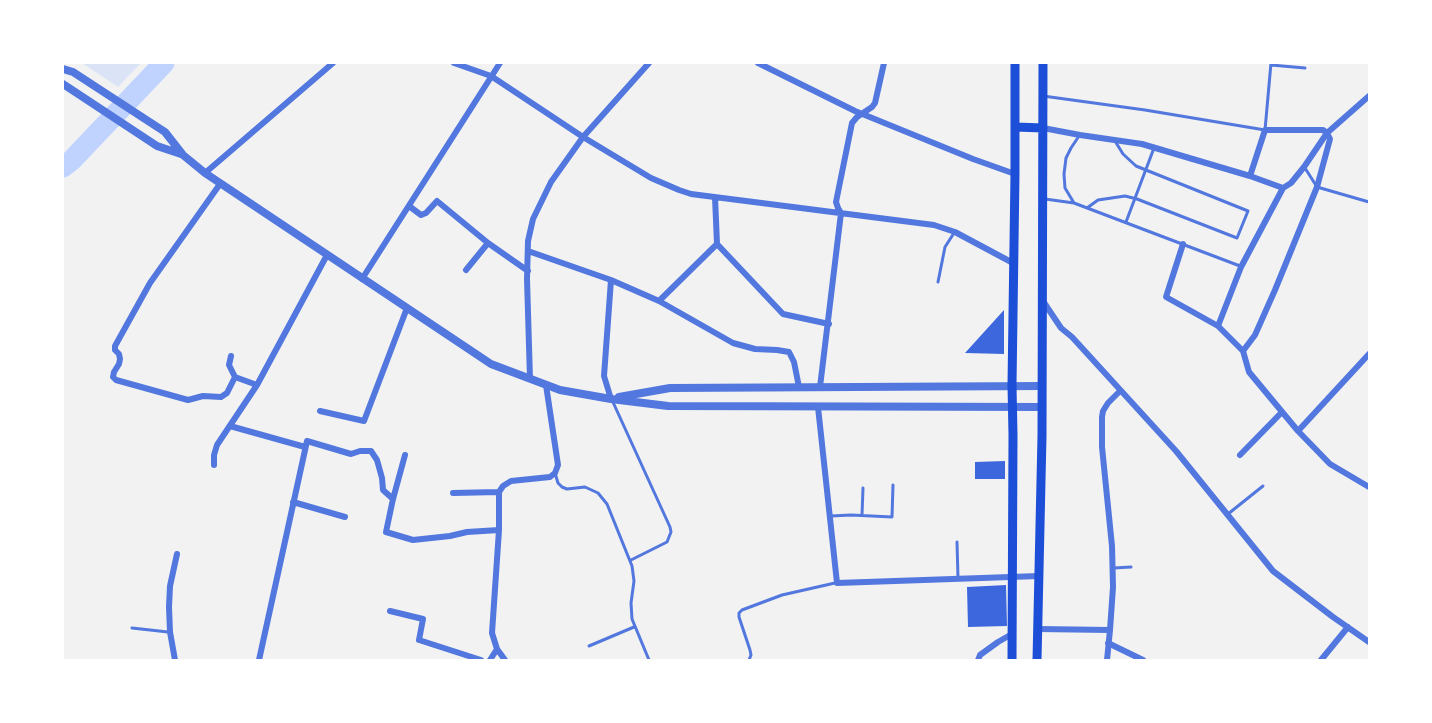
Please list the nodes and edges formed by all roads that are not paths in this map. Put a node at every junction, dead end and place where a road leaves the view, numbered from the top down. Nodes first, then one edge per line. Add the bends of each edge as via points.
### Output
1 (333, 63) edge
2 (454, 63) edge
3 (500, 63) edge
4 (649, 63) edge
5 (758, 63) edge
6 (884, 63) edge
7 (1016, 63) edge
8 (1043, 63) edge
9 (1271, 64) edge
10 (1305, 68) dead end
11 (63, 69) edge
12 (491, 76) junction
13 (64, 85) edge
14 (1043, 96) junction
15 (1369, 96) edge
16 (863, 114) junction
17 (1016, 127) junction
18 (1043, 128) junction
19 (1265, 130) junction
20 (1327, 133) junction
21 (1080, 135) junction
22 (583, 137) junction
23 (1114, 140) junction
24 (1154, 148) junction
25 (183, 155) junction
26 (1304, 166) junction
27 (205, 173) junction
28 (1015, 174) junction
29 (1250, 176) junction
30 (220, 184) junction
31 (1317, 187) junction
32 (1283, 188) junction
33 (715, 197) junction
34 (1043, 199) junction
35 (1369, 202) edge
36 (1074, 203) junction
37 (409, 206) junction
38 (1087, 208) junction
39 (841, 213) junction
40 (1126, 222) junction
41 (955, 232) junction
42 (488, 243) junction
43 (717, 244) junction
44 (1183, 244) junction
45 (528, 251) junction
46 (327, 255) junction
47 (1013, 263) junction
48 (1241, 267) junction
49 (466, 270) dead end
50 (528, 271) junction
51 (362, 279) junction
52 (611, 280) junction
53 (938, 282) dead end
54 (1041, 298) junction
55 (659, 301) junction
56 (407, 308) junction
57 (829, 324) junction
58 (1218, 326) junction
59 (1243, 351) junction
60 (1369, 354) edge
61 (231, 356) dead end
62 (235, 377) junction
63 (530, 379) junction
64 (257, 385) junction
65 (546, 385) junction
66 (1012, 386) junction
67 (1042, 386) junction
68 (799, 387) junction
69 (820, 387) junction
70 (1120, 391) junction
71 (611, 399) junction
72 (818, 406) junction
73 (1013, 407) junction
74 (1042, 407) junction
75 (320, 411) dead end
76 (1282, 412) junction
77 (231, 426) junction
78 (1298, 431) junction
79 (305, 447) junction
80 (405, 454) dead end
81 (1240, 455) dead end
82 (214, 465) dead end
83 (555, 473) junction
84 (893, 485) dead end
85 (1263, 486) dead end
86 (1369, 487) edge
87 (863, 488) dead end
88 (499, 492) junction
89 (453, 493) dead end
90 (393, 499) junction
91 (293, 502) junction
92 (1228, 514) junction
93 (862, 515) junction
94 (829, 516) junction
95 (345, 517) dead end
96 (499, 530) junction
97 (957, 542) dead end
98 (177, 554) dead end
99 (630, 560) junction
100 (1131, 567) dead end
101 (1112, 568) junction
102 (1039, 576) junction
103 (1013, 577) junction
104 (958, 578) junction
105 (837, 583) junction
106 (390, 611) dead end
107 (635, 627) junction
108 (1348, 627) junction
109 (132, 628) dead end
110 (1038, 629) junction
111 (1110, 630) junction
112 (170, 632) junction
113 (1012, 634) junction
114 (1108, 642) junction
115 (1369, 642) edge
116 (589, 646) dead end
117 (497, 649) junction
118 (175, 660) edge
119 (259, 660) edge
120 (481, 660) edge
121 (490, 660) edge
122 (505, 660) edge
123 (649, 660) edge
124 (749, 660) edge
125 (978, 660) edge
126 (1012, 660) edge
127 (1037, 660) edge
128 (1107, 660) edge
129 (1143, 660) edge
130 (1322, 660) edge

1 - 27 street
2 - 12 street
3 - 12 street
4 - 22 street
5 - 16 street
6 - 16 street via 875,103
7 - 17 main road
8 - 14 main road
9 - 10 lane
9 - 19 lane
11 - 25 street via 165,132
12 - 22 street
12 - 37 street
13 - 25 street via 156,146
14 - 18 main road
14 - 19 lane
15 - 20 street
16 - 28 street
16 - 39 street via 852,123 837,202
17 - 18 main road
17 - 28 main road
18 - 21 street
18 - 34 main road
19 - 20 street
19 - 29 street
20 - 26 street
20 - 31 street via 1330,140
21 - 23 street
21 - 36 lane via 1066,158 1064,174 1065,188
22 - 33 street via 665,185
22 - 45 street via 539,203
23 - 24 street
23 - 38 lane via 1136,166 1248,211 1237,238 1125,196 1098,200
24 - 29 street
24 - 40 lane
25 - 27 street
26 - 31 lane
26 - 32 street
27 - 30 street
28 - 47 main road
29 - 32 street
30 - 46 street
30 - 62 street via 150,283 115,346 120,359 113,376 188,400 221,397
31 - 35 lane
31 - 59 street via 1255,335
32 - 48 street
33 - 39 street
33 - 43 street
34 - 36 lane
34 - 54 main road
36 - 38 lane
37 - 42 street via 421,215 437,201
37 - 51 street
38 - 40 lane
39 - 41 street via 934,225
39 - 57 street
40 - 44 lane
41 - 47 street
41 - 53 lane via 945,247
42 - 49 street
42 - 50 street
43 - 55 street
43 - 57 street via 783,314
44 - 48 lane
44 - 58 street via 1166,297
45 - 50 street
45 - 52 street
46 - 51 street
46 - 64 street
47 - 66 main road
48 - 58 street
50 - 63 street
51 - 56 street
52 - 55 street
52 - 71 street via 604,376
54 - 67 main road
54 - 70 street via 1061,328
55 - 68 street via 733,342 755,349 789,352
56 - 63 street via 491,364
56 - 75 street via 364,421
57 - 69 street
58 - 59 street
59 - 76 street via 1249,372
60 - 78 street
61 - 62 street via 229,365
62 - 64 street
63 - 65 street
64 - 77 street
65 - 71 street
65 - 83 street via 558,465
66 - 67 street
66 - 69 street
66 - 73 main road
67 - 74 main road
68 - 69 street
68 - 71 street via 670,388
70 - 92 street
70 - 101 street via 1108,403 1102,417
71 - 72 street via 668,406
71 - 99 lane via 671,532 668,542
72 - 73 street
72 - 94 street
73 - 74 street
73 - 103 main road
74 - 102 main road
76 - 78 street
76 - 81 street
77 - 79 street
77 - 82 street via 218,445
78 - 86 street via 1330,464
79 - 90 street via 307,441 351,454 371,451 377,460 383,490
79 - 91 street
80 - 90 street
83 - 88 street via 511,481
83 - 99 lane via 562,487 585,487 603,498
84 - 93 lane via 892,517
85 - 92 lane
87 - 93 lane
88 - 89 street
88 - 96 street
90 - 96 street via 386,532 412,540
91 - 95 street
91 - 119 street
92 - 108 street via 1273,571
93 - 94 lane
94 - 105 street
96 - 117 street via 492,633
97 - 104 lane
98 - 112 street via 170,586
99 - 107 lane
100 - 101 lane
101 - 111 street
102 - 103 street
102 - 110 main road
103 - 104 street
103 - 113 main road
104 - 105 street
105 - 124 lane via 742,609 739,617 750,650
106 - 120 street via 423,619 419,640
107 - 116 lane
107 - 123 lane
108 - 115 street
108 - 130 street
109 - 112 lane
110 - 111 street
110 - 127 main road
111 - 114 street
112 - 118 street
113 - 125 street
113 - 126 main road
114 - 128 street
114 - 129 street
117 - 121 street
117 - 122 street

